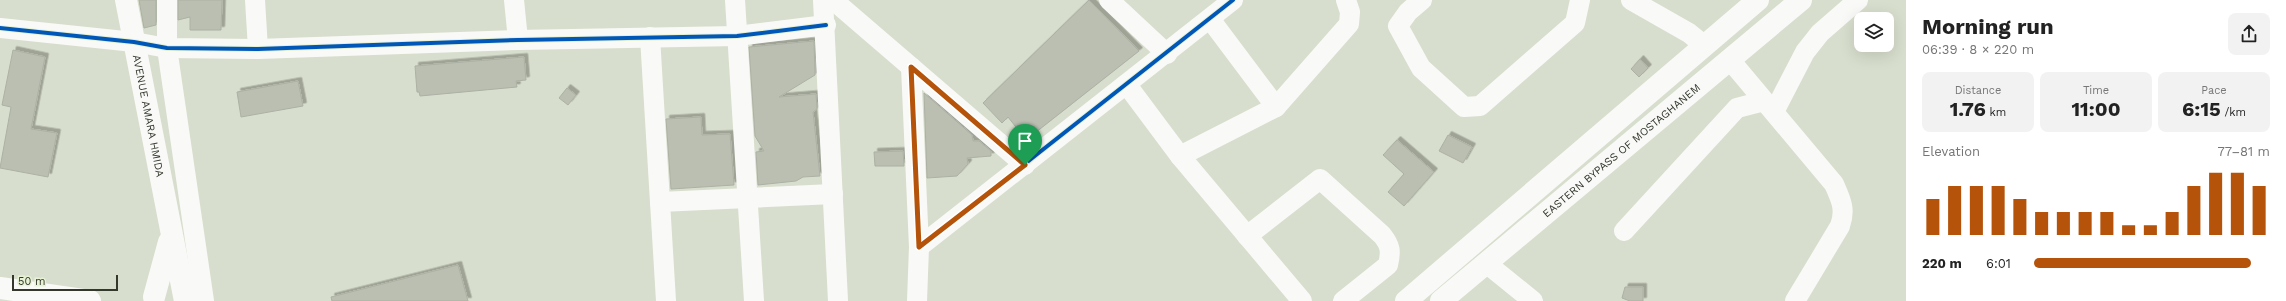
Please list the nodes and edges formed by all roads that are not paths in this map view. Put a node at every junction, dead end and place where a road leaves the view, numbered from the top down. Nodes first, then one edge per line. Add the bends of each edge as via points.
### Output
1 (126, 0) edge
2 (167, 0) edge
3 (255, 0) edge
4 (515, 0) edge
5 (735, 0) edge
6 (823, 0) edge
7 (833, 0) edge
8 (1109, 0) edge
9 (1234, 0) edge
10 (1346, 0) edge
11 (1422, 0) edge
12 (1580, 0) edge
13 (1631, 0) edge
14 (1758, 0) edge
15 (1801, 0) edge
16 (1858, 0) edge
17 (1210, 19) junction
18 (826, 25) junction
19 (0, 28) edge
20 (737, 36) junction
21 (650, 37) junction
22 (518, 40) junction
23 (134, 42) junction
24 (1704, 46) junction
25 (167, 48) junction
26 (258, 49) junction
27 (1167, 54) junction
28 (1730, 60) junction
29 (911, 67) junction
30 (1127, 85) junction
31 (1769, 106) junction
32 (1276, 107) junction
33 (1180, 156) junction
34 (1025, 165) junction
35 (833, 194) junction
36 (748, 199) junction
37 (660, 202) junction
38 (172, 231) junction
39 (1624, 231) dead end
40 (1247, 236) junction
41 (919, 247) junction
42 (1486, 264) junction
43 (0, 288) edge
44 (148, 300) edge
45 (90, 301) edge
46 (184, 301) edge
47 (204, 301) edge
48 (666, 301) edge
49 (754, 301) edge
50 (838, 301) edge
51 (917, 301) edge
52 (1302, 301) edge
53 (1343, 301) edge
54 (1406, 301) edge
55 (1441, 301) edge
56 (1533, 301) edge
57 (1795, 301) edge

1 - 23 main road, AVENUE AMARA HMIDA
2 - 25 street
3 - 26 street
4 - 22 street
5 - 20 street
6 - 18 street
7 - 29 street
8 - 27 street
9 - 17 street
10 - 32 street via 1350,12 1349,24
11 - 12 street via 1408,12 1398,26 1420,68 1464,107 1480,106 1575,23
13 - 24 street via 1689,32
14 - 24 main road
15 - 28 main road, EASTERN BYPASS OF MOSTAGHANEM
16 - 31 street via 1820,33
17 - 27 street
17 - 32 street
18 - 20 street
18 - 35 street
19 - 23 street
20 - 21 street
20 - 36 street
21 - 22 street
21 - 37 street
22 - 26 street
23 - 25 street
23 - 38 main road, AVENUE AMARA HMIDA
24 - 54 main road
25 - 26 street
25 - 47 street
27 - 30 street
28 - 31 street
28 - 42 main road, EASTERN BYPASS OF MOSTAGHANEM
29 - 34 street
29 - 41 street
30 - 33 street
30 - 34 street
31 - 39 street via 1737,108
31 - 57 street via 1834,184 1843,204 1844,215 1840,226
32 - 33 street
33 - 40 street
34 - 41 street
35 - 36 street
35 - 50 street
36 - 37 street
36 - 49 street
37 - 48 street
38 - 44 main road, AVENUE AMARA HMIDA
38 - 46 main road, AVENUE AMARA HMIDA
40 - 52 street
40 - 53 street via 1320,179 1382,235 1391,250 1388,265
41 - 51 street
42 - 55 main road, EASTERN BYPASS OF MOSTAGHANEM
42 - 56 street
43 - 45 main road
44 - 46 main road via 170,295

